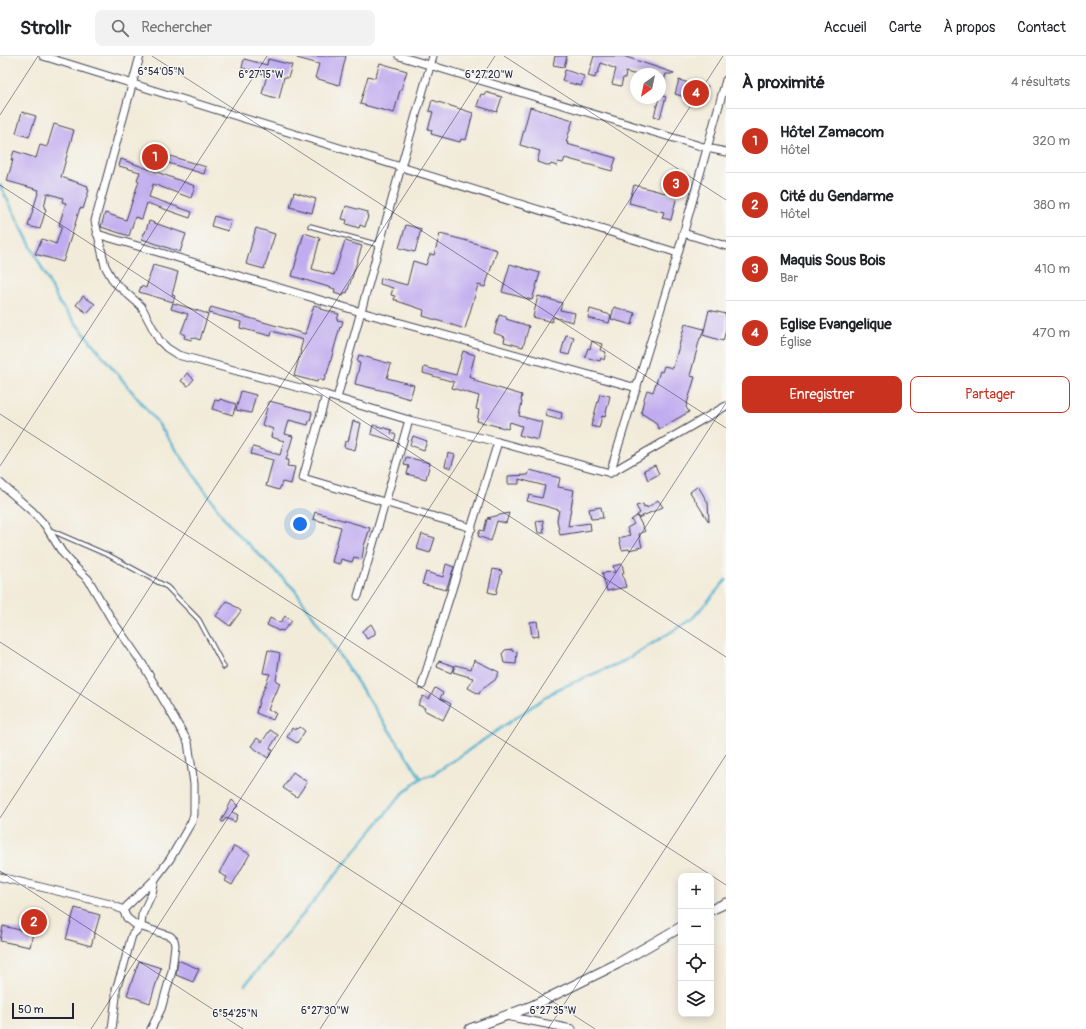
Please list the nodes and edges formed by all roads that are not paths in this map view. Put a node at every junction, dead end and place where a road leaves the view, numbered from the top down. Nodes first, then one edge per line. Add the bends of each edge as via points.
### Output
1 (43, 56) edge
2 (140, 56) edge
3 (399, 56) edge
4 (433, 56) edge
5 (431, 65) junction
6 (726, 80) edge
7 (132, 84) junction
8 (707, 148) junction
9 (726, 152) edge
10 (400, 167) junction
11 (310, 226) dead end
12 (683, 233) junction
13 (97, 234) junction
14 (379, 245) junction
15 (726, 246) edge
16 (678, 253) junction
17 (361, 312) junction
18 (636, 388) junction
19 (326, 395) junction
20 (337, 398) junction
21 (726, 406) edge
22 (409, 420) junction
23 (498, 442) junction
24 (610, 473) junction
25 (0, 483) edge
26 (385, 502) junction
27 (472, 528) junction
28 (48, 530) junction
29 (358, 596) dead end
30 (224, 667) dead end
31 (422, 685) dead end
32 (0, 877) edge
33 (155, 879) junction
34 (726, 904) edge
35 (714, 909) edge
36 (123, 910) junction
37 (141, 926) junction
38 (678, 930) edge
39 (506, 1016) junction
40 (112, 1029) edge
41 (151, 1029) edge
42 (470, 1029) edge
43 (572, 1029) edge

1 - 7 street
2 - 7 street
3 - 5 street
4 - 5 street
5 - 8 street
5 - 10 street
6 - 8 street
7 - 10 street
7 - 13 street via 95,221
8 - 9 street
8 - 12 street
10 - 14 street
10 - 16 street
11 - 14 lane
12 - 15 street
12 - 16 street
13 - 17 street
13 - 19 street via 105,266 114,282 141,306 159,340 167,348 178,355
14 - 17 street
16 - 18 street
17 - 18 street
17 - 20 street
18 - 24 street
19 - 20 street
19 - 26 street via 303,478
20 - 22 street
21 - 24 street
22 - 23 street
22 - 26 street
23 - 24 street
23 - 27 street
25 - 28 street via 33,512
26 - 27 street
26 - 29 street
27 - 31 street
28 - 30 lane via 110,556 167,587 198,620
28 - 33 street via 62,552 88,578 188,742 194,784 194,814 170,858
32 - 36 street via 110,904
33 - 36 street
33 - 37 street via 152,893 142,914
34 - 35 street
36 - 37 street via 127,918
37 - 40 street via 132,935 116,989
37 - 41 street via 170,936 175,945 172,971 162,1009
38 - 39 street via 610,968
39 - 42 street
39 - 43 street

